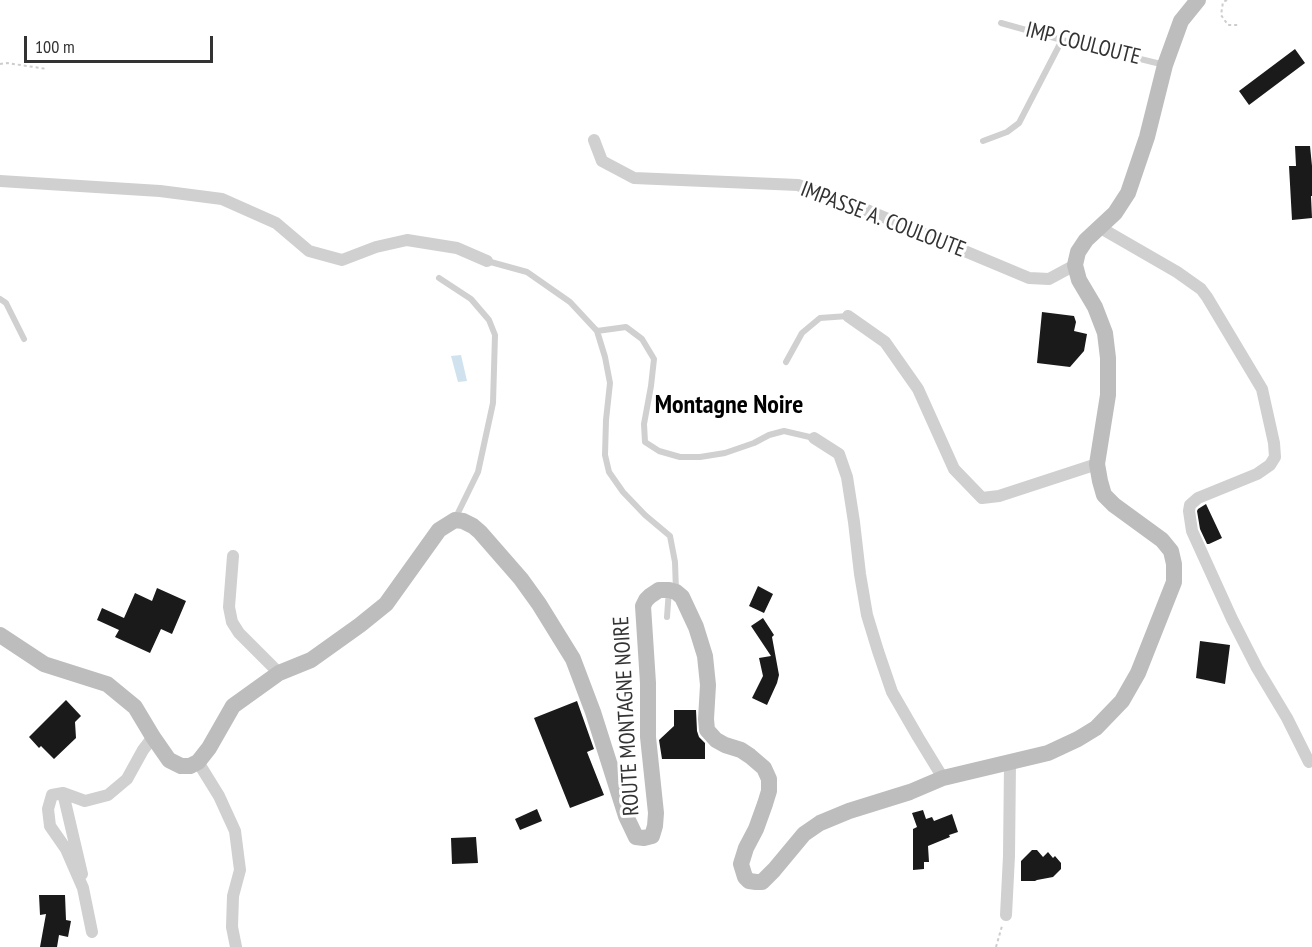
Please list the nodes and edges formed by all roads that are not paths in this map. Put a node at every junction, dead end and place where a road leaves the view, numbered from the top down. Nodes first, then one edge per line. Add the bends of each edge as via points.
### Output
1 (1198, 0) edge
2 (1001, 23) dead end
3 (1062, 40) junction
4 (1165, 65) junction
5 (594, 140) dead end
6 (983, 141) dead end
7 (0, 182) edge
8 (1099, 227) junction
9 (487, 261) joint
10 (1074, 265) junction
11 (439, 278) dead end
12 (0, 299) edge
13 (848, 316) joint
14 (597, 331) junction
15 (24, 339) dead end
16 (786, 362) dead end
17 (814, 438) joint
18 (1097, 464) junction
19 (455, 520) junction
20 (233, 556) dead end
21 (679, 593) junction
22 (667, 617) dead end
23 (0, 635) edge
24 (279, 673) junction
25 (153, 737) junction
26 (198, 762) junction
27 (1309, 762) dead end
28 (1010, 763) junction
29 (943, 778) junction
30 (63, 793) junction
31 (82, 874) dead end
32 (1006, 915) road end
33 (92, 932) dead end
34 (236, 947) edge

1 - 4 street via 1181,21
2 - 3 lane, IMP COULOUTE
3 - 4 lane, IMP COULOUTE
3 - 6 lane via 1018,123
4 - 8 street via 1128,193 1115,213
5 - 10 street, IMPASSE A. COULOUTE via 602,161 634,178 798,185 1029,278 1049,279
7 - 9 street via 160,191 222,199 276,223 309,251 342,260 407,240 457,249
8 - 10 street via 1078,252
8 - 27 street via 1200,289 1262,389 1275,457 1257,474 1198,498 1189,511 1192,531 1232,619
9 - 14 lane via 527,272 570,302
10 - 18 street via 1105,333 1108,358 1108,395
11 - 19 lane via 471,298 489,320 495,335 493,403 478,472
12 - 15 lane via 6,303
13 - 16 lane via 819,318 802,333
13 - 18 street via 885,342 918,389 954,469 982,498
14 - 17 lane via 626,327 642,339 654,359 644,424 645,442 659,451 700,458 784,431
14 - 21 lane via 610,382 605,455 609,472 623,492 670,536
17 - 29 street via 839,454 847,477 867,615 878,651 892,692
18 - 28 street via 1104,495 1171,550 1174,582 1138,673 1122,701 1096,728 1078,739 1048,753
19 - 21 street, ROUTE MONTAGNE NOIRE via 473,526 500,554 539,604 573,658 636,837 652,836 656,813 648,737 643,606 659,590
19 - 24 street via 439,530 386,604 311,660
20 - 24 street via 229,608 232,622
21 - 22 lane
21 - 29 street via 705,656 707,730 724,745 750,756 764,768 769,779 765,804 741,864 749,881 762,882 804,834 820,823
23 - 25 street via 44,664 107,684 135,707
24 - 26 street via 233,706
25 - 26 street via 169,760 181,766
25 - 30 street via 127,779 108,795 85,801
26 - 34 street via 235,831 240,870 233,896
28 - 29 street
28 - 32 street
30 - 31 street
30 - 33 street via 52,795 48,809 50,826 66,849 83,888

